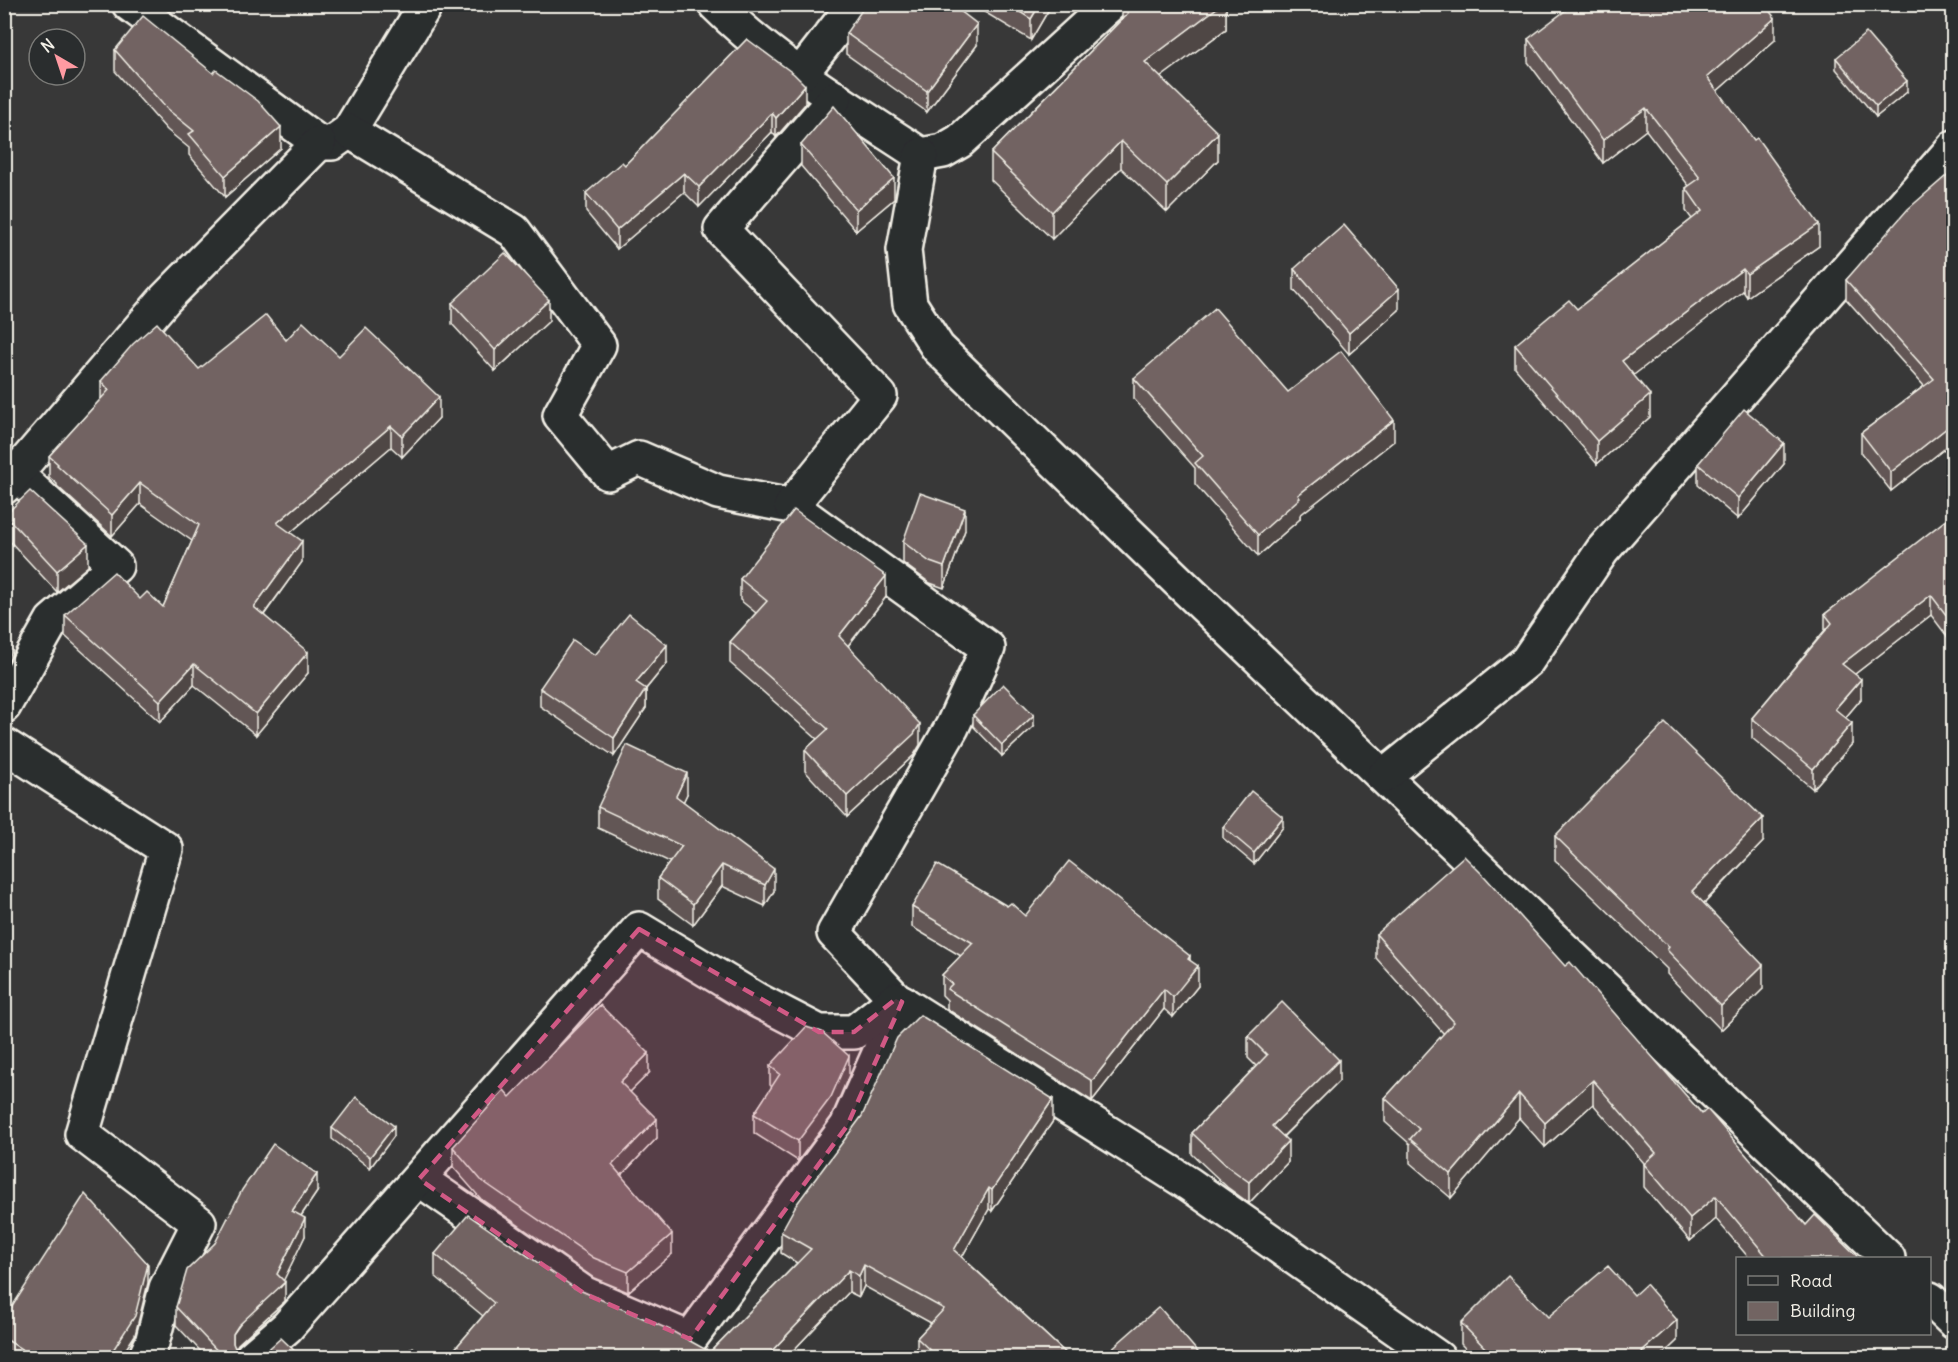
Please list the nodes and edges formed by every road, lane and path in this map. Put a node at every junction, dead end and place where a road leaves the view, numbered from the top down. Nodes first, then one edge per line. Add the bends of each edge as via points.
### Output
1 (129, 4) edge
2 (426, 4) edge
3 (715, 4) edge
4 (855, 4) edge
5 (1110, 4) edge
6 (800, 75) junction
7 (835, 98) junction
8 (349, 131) junction
9 (319, 143) junction
10 (1953, 147) edge
11 (921, 155) junction
12 (8, 476) edge
13 (790, 506) junction
14 (4, 706) edge
15 (4, 745) edge
16 (1384, 776) junction
17 (899, 1001) junction
18 (419, 1179) junction
19 (1886, 1257) edge
20 (1931, 1301) edge
21 (1953, 1322) edge
22 (146, 1358) edge
23 (251, 1358) edge
24 (1438, 1358) edge

1 - 9 street
2 - 8 street
3 - 6 street via 752,39
4 - 6 street
5 - 11 street via 960,141 943,151
6 - 7 street
7 - 11 street
7 - 13 street via 720,229 880,396
8 - 9 street via 332,143
8 - 13 street via 514,231 598,345 560,415 608,474 639,458 718,492
9 - 12 street via 165,299
10 - 16 street via 1602,551 1527,661
11 - 16 street via 904,250 910,304 938,348
12 - 14 street via 116,566 52,621
13 - 17 street via 988,648 952,727 834,933
15 - 22 street via 166,849 82,1134 199,1223 166,1288
16 - 19 street
17 - 18 street via 854,1032 819,1032 639,929
17 - 18 street via 847,1126 690,1339 585,1294
17 - 24 street via 1189,1184
18 - 23 street via 287,1328
20 - 21 street

